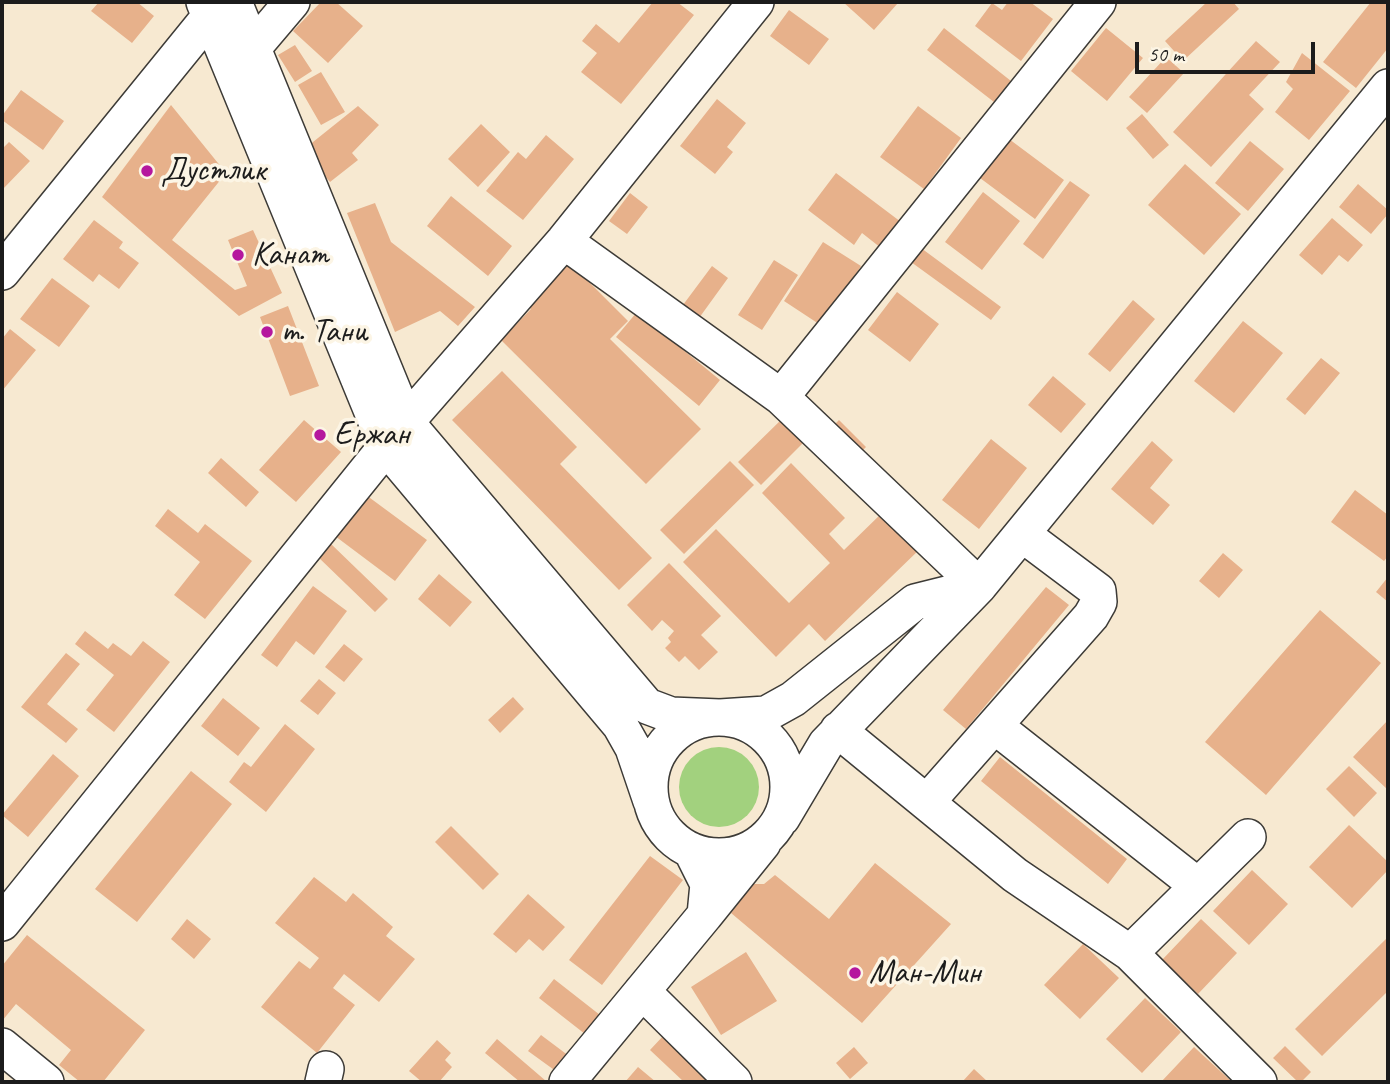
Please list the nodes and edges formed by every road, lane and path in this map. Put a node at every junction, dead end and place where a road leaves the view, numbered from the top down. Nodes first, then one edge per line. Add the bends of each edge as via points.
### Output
1 (292, 2) edge
2 (756, 2) edge
3 (1098, 2) edge
4 (216, 6) edge
5 (253, 48) junction
6 (1388, 88) edge
7 (564, 241) junction
8 (2, 272) edge
9 (781, 397) junction
10 (396, 435) junction
11 (1022, 534) junction
12 (979, 586) junction
13 (720, 717) junction
14 (996, 727) junction
15 (838, 730) junction
16 (651, 801) junction
17 (927, 803) junction
18 (777, 826) junction
19 (1248, 837) dead end
20 (691, 850) junction
21 (1198, 886) junction
22 (705, 915) junction
23 (2, 923) edge
24 (1130, 953) junction
25 (642, 991) junction
26 (2, 1046) edge
27 (46, 1082) edge
28 (566, 1082) edge
29 (734, 1082) edge
30 (1259, 1082) edge

1 - 5 street
2 - 7 street
3 - 9 street
4 - 5 street
4 - 8 street
4 - 10 street
5 - 10 street
6 - 11 street
7 - 9 street
7 - 10 street
9 - 12 street
10 - 13 street via 647,706 671,715
10 - 16 street via 620,724
10 - 23 street
11 - 12 street
11 - 14 street via 1098,591 1099,602
12 - 13 street via 915,602 793,699 766,714
12 - 15 street
13 - 16 street via 681,728 665,742 649,780
13 - 18 street via 743,721 764,733 779,751 788,772 789,796
14 - 17 street
14 - 21 street
15 - 17 street
15 - 18 street
16 - 20 street via 659,822 673,839
17 - 24 street via 1015,875
18 - 20 street via 755,847 734,855 712,856
18 - 22 street
19 - 21 street
20 - 22 street via 708,884
21 - 24 street
22 - 25 street
24 - 30 street
25 - 28 street
25 - 29 street
26 - 27 street

